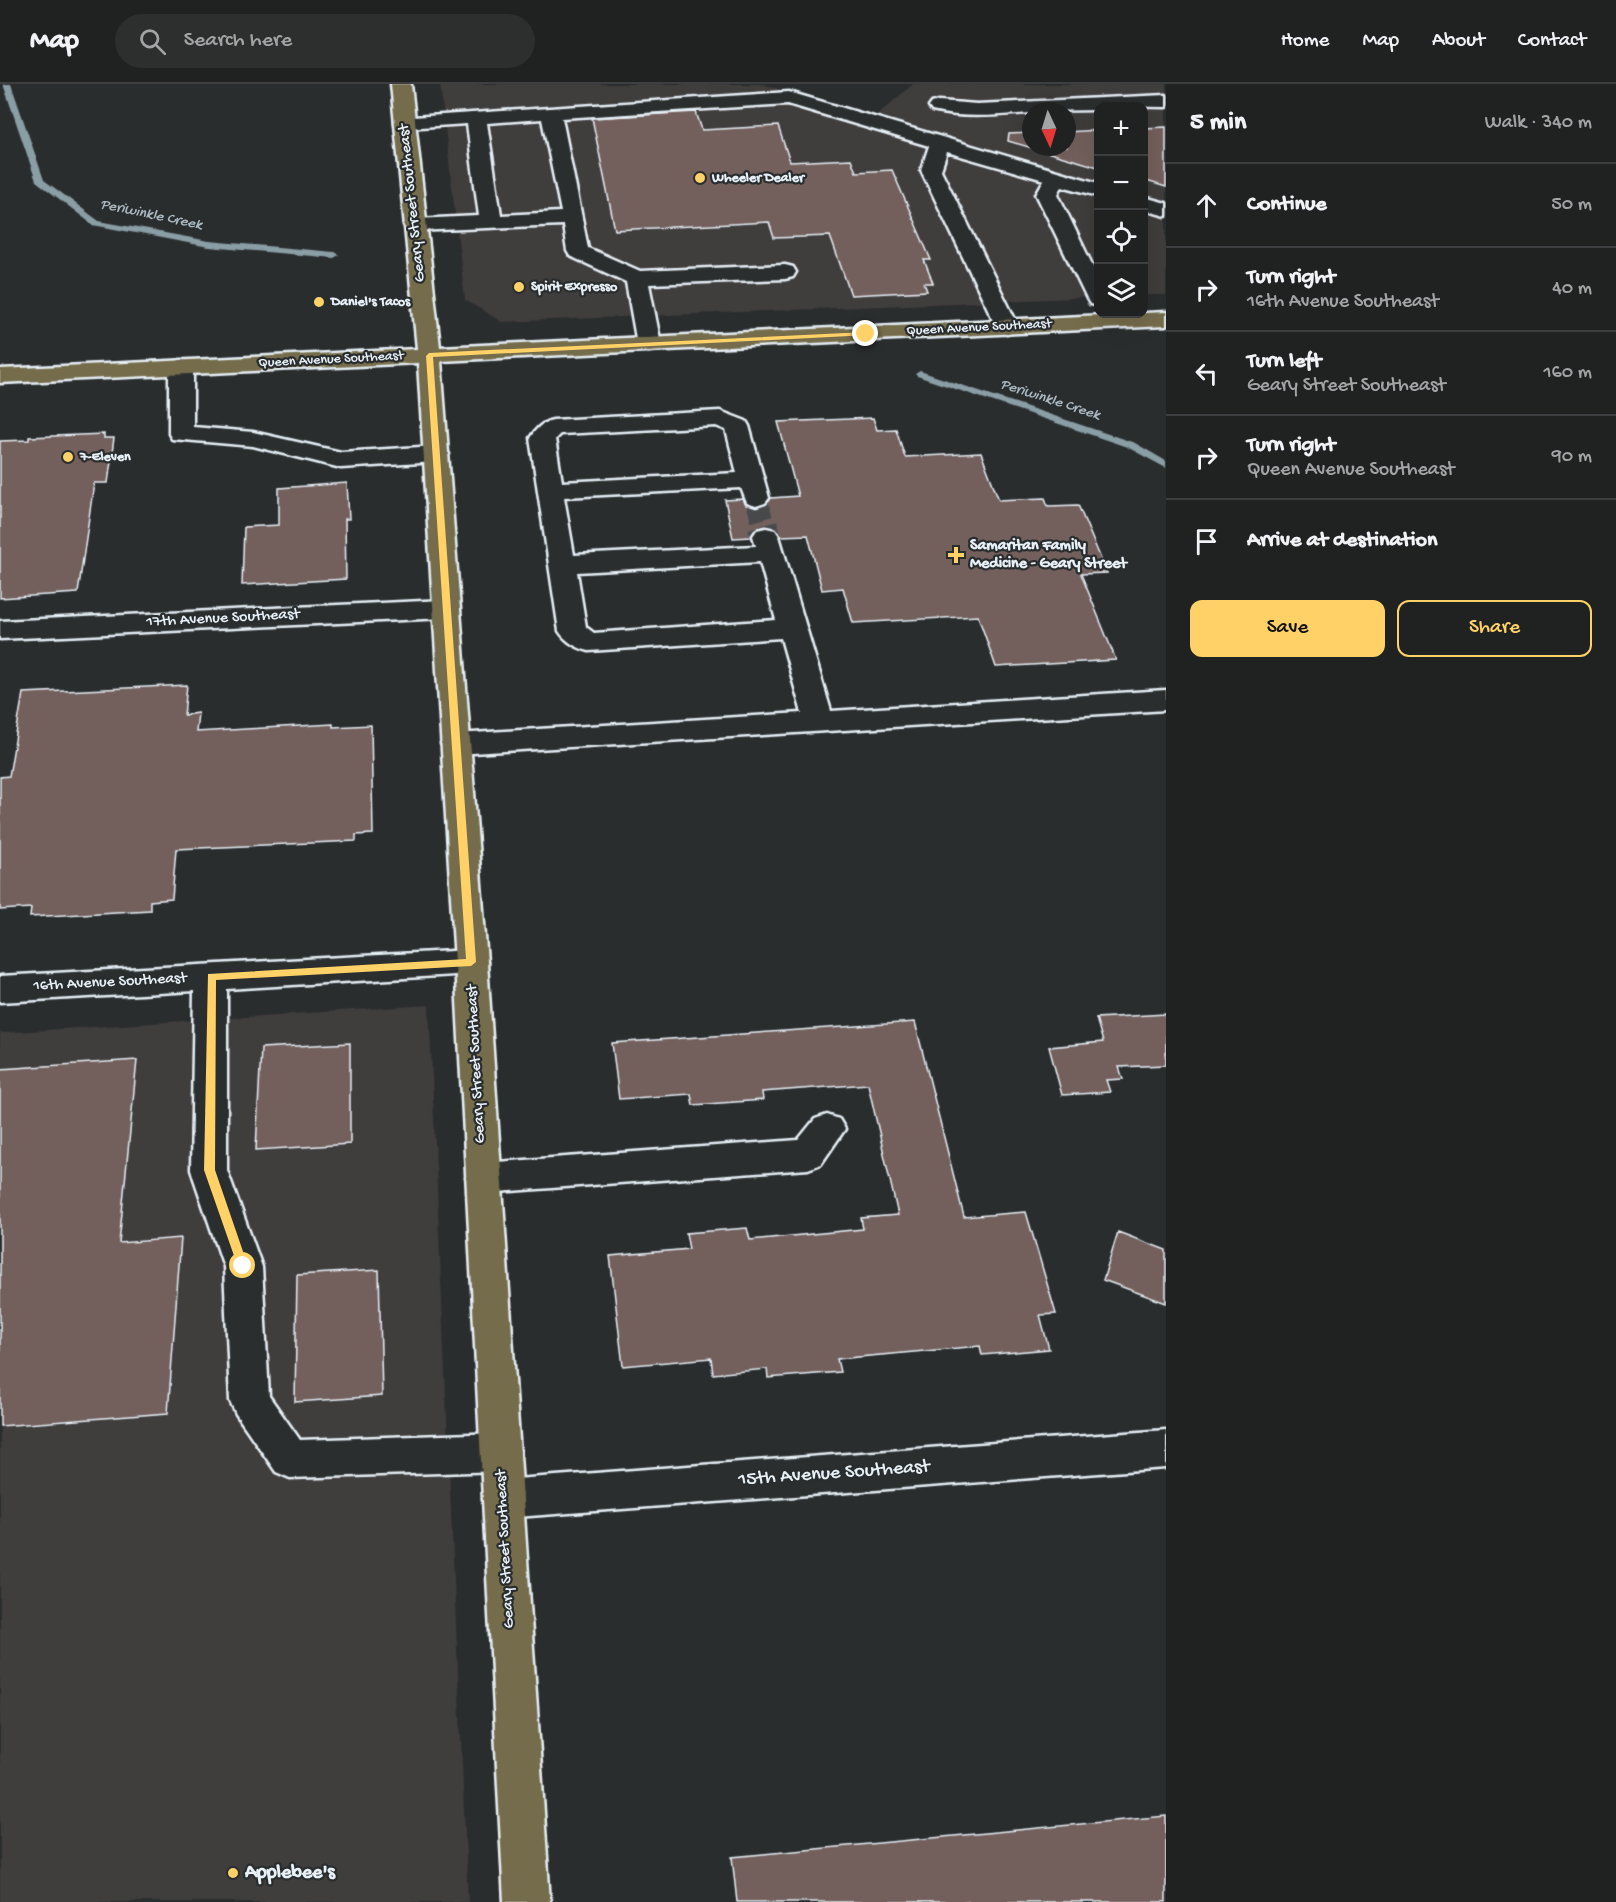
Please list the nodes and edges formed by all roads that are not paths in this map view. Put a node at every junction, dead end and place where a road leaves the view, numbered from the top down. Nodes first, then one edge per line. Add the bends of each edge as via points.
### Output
1 (401, 84) edge
2 (956, 92) dead end
3 (1166, 101) edge
4 (939, 107) junction
5 (551, 112) junction
6 (476, 117) junction
7 (405, 122) junction
8 (903, 132) junction
9 (940, 143) junction
10 (1056, 177) junction
11 (1094, 189) edge
12 (1148, 205) edge
13 (1166, 210) edge
14 (573, 218) junction
15 (491, 222) junction
16 (415, 225) junction
17 (785, 273) dead end
18 (637, 278) junction
19 (1094, 291) edge
20 (1108, 318) edge
21 (1166, 319) edge
22 (1007, 327) junction
23 (649, 344) junction
24 (429, 356) junction
25 (181, 367) junction
26 (0, 376) edge
27 (436, 454) junction
28 (550, 490) junction
29 (562, 564) junction
30 (445, 609) junction
31 (792, 628) junction
32 (0, 630) edge
33 (1166, 700) edge
34 (819, 721) junction
35 (456, 744) junction
36 (471, 962) junction
37 (211, 977) junction
38 (0, 989) edge
39 (827, 1129) dead end
40 (484, 1178) junction
41 (1166, 1449) edge
42 (500, 1452) junction
43 (503, 1499) junction
44 (527, 1902) edge

1 - 7 main road, Geary Street Southeast
2 - 4 street
3 - 4 street via 977,110
4 - 8 street
5 - 6 street
5 - 8 street via 789,98
5 - 14 street
6 - 7 street
6 - 15 street
7 - 16 main road, Geary Street Southeast
8 - 9 street
9 - 10 street
9 - 22 street via 931,170
10 - 11 street
10 - 19 street via 1047,194
12 - 13 street
14 - 15 street
14 - 18 street via 578,251
15 - 16 street
16 - 24 main road, Geary Street Southeast
17 - 18 street
18 - 23 street
20 - 21 main road, Queen Avenue Southeast
20 - 22 main road, Queen Avenue Southeast
22 - 23 main road, Queen Avenue Southeast
23 - 24 main road, Queen Avenue Southeast
24 - 25 main road, Queen Avenue Southeast
24 - 27 main road, Geary Street Southeast
25 - 26 main road, Queen Avenue Southeast
25 - 27 street via 181,434 253,439 341,460
27 - 30 main road, Geary Street Southeast
28 - 28 street via 542,438 553,427 720,418 737,426 753,489
28 - 29 street
29 - 31 street via 573,632 589,642
29 - 31 street via 769,544
30 - 32 street, 17th Avenue Southeast
30 - 35 main road, Geary Street Southeast
31 - 34 street
33 - 34 street
34 - 35 street
35 - 36 main road, Geary Street Southeast
36 - 37 street, 16th Avenue Southeast
36 - 40 main road, Geary Street Southeast
37 - 38 street, 16th Avenue Southeast
37 - 42 street via 209,1170 243,1266 250,1401 290,1459
39 - 40 street via 808,1154
40 - 42 main road, Geary Street Southeast
41 - 43 street, 15th Avenue Southeast
42 - 43 main road, Geary Street Southeast
43 - 44 main road, Geary Street Southeast

